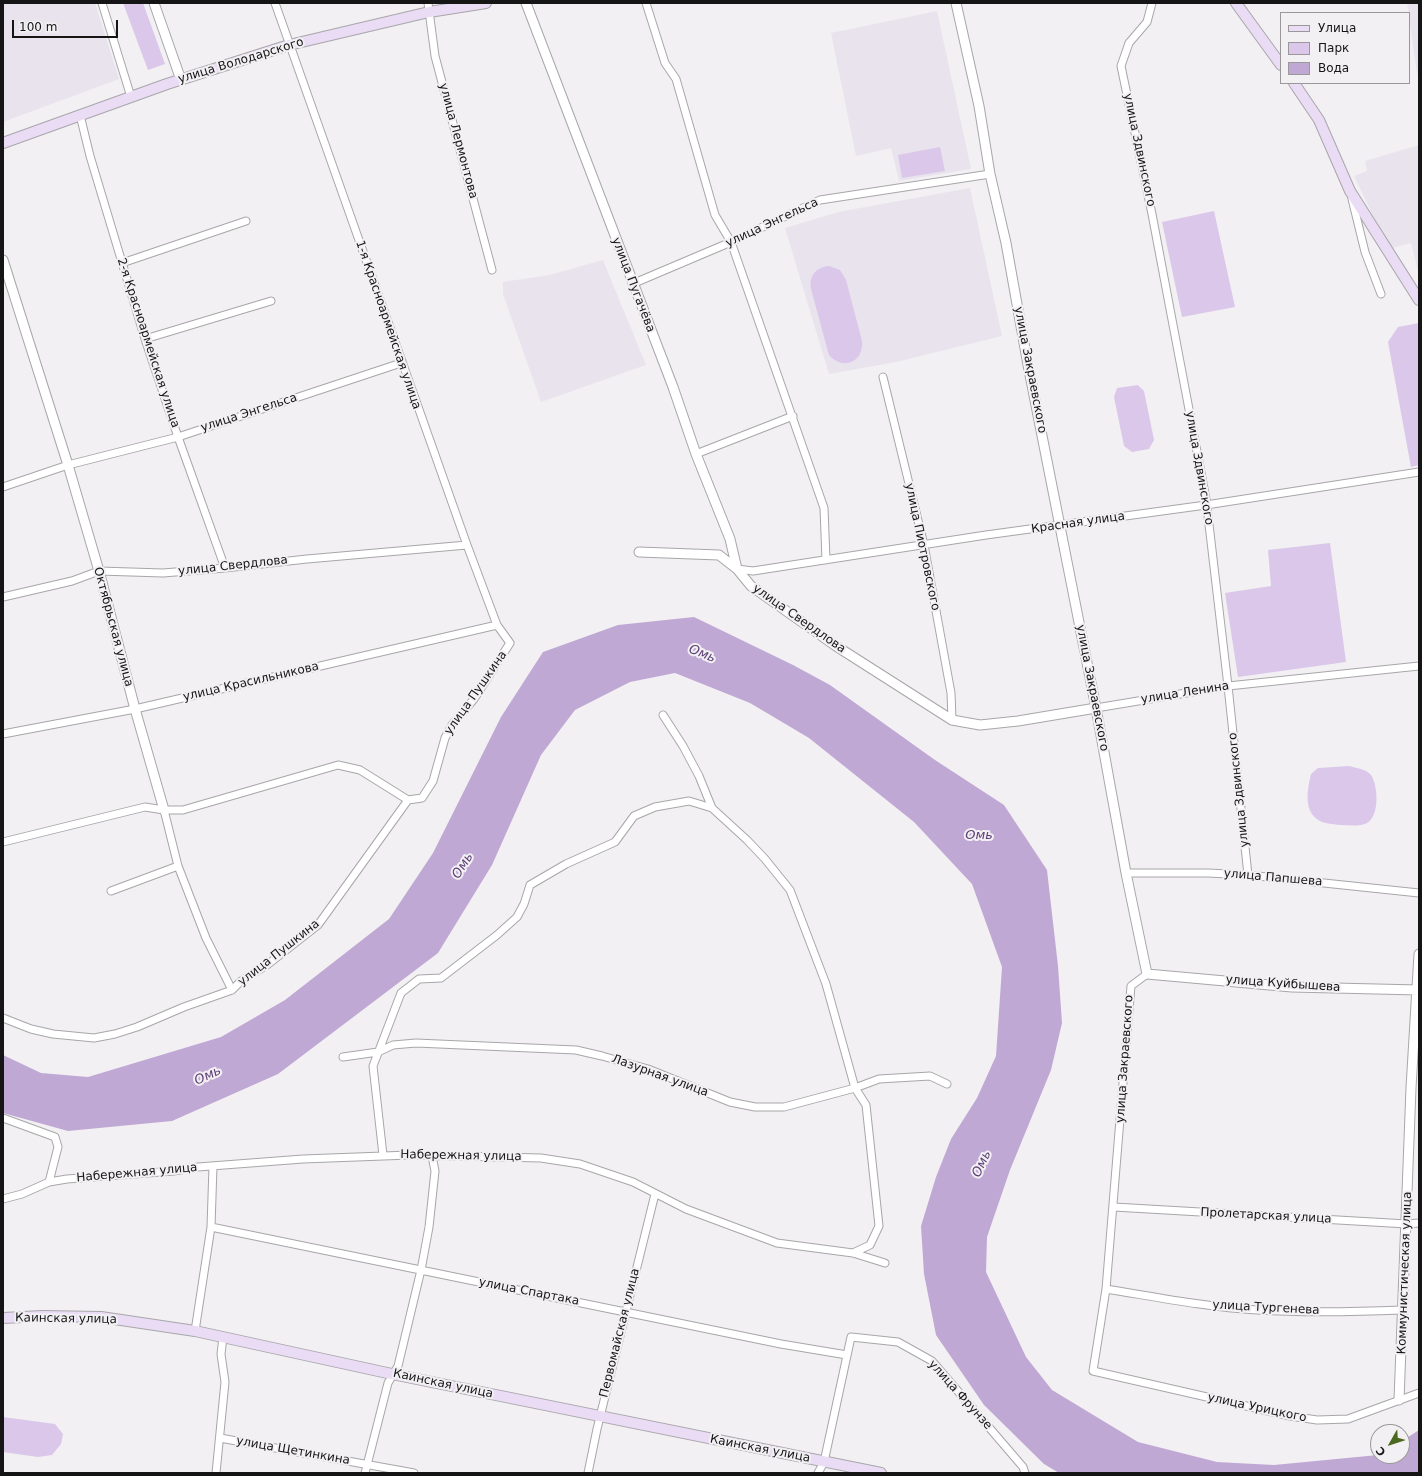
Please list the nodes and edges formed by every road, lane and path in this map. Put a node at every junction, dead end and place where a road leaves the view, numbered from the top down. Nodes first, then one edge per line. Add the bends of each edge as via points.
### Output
1 (102, 3) edge
2 (154, 3) edge
3 (275, 3) edge
4 (486, 3) edge
5 (526, 3) edge
6 (646, 3) edge
7 (956, 3) edge
8 (1152, 3) edge
9 (1236, 3) edge
10 (429, 7) edge
11 (290, 45) junction
12 (1280, 64) edge
13 (181, 80) junction
14 (1295, 84) edge
15 (131, 97) junction
16 (80, 115) junction
17 (3, 142) edge
18 (990, 174) junction
19 (1350, 191) junction
20 (246, 221) dead end
21 (731, 242) junction
22 (3, 260) edge
23 (122, 263) junction
24 (492, 270) dead end
25 (632, 284) junction
26 (1381, 294) dead end
27 (1419, 300) edge
28 (271, 301) dead end
29 (146, 339) junction
30 (401, 363) junction
31 (883, 377) dead end
32 (793, 416) junction
33 (178, 437) junction
34 (696, 454) junction
35 (68, 466) junction
36 (1419, 472) edge
37 (3, 487) edge
38 (1206, 505) junction
39 (1060, 526) junction
40 (467, 544) junction
41 (924, 545) junction
42 (638, 552) dead end
43 (826, 560) junction
44 (225, 568) junction
45 (737, 569) junction
46 (99, 571) junction
47 (3, 597) edge
48 (498, 625) junction
49 (510, 643) joint
50 (1419, 666) edge
51 (1228, 686) junction
52 (1096, 708) junction
53 (135, 709) junction
54 (663, 715) dead end
55 (952, 720) junction
56 (3, 734) edge
57 (408, 800) junction
58 (712, 808) junction
59 (164, 810) junction
60 (3, 842) edge
61 (178, 866) junction
62 (1126, 873) junction
63 (1248, 875) junction
64 (111, 891) dead end
65 (1419, 892) edge
66 (1419, 954) edge
67 (1147, 974) junction
68 (232, 990) junction
69 (1418, 991) edge
70 (3, 1018) edge
71 (378, 1052) junction
72 (343, 1057) dead end
73 (947, 1084) dead end
74 (855, 1088) junction
75 (3, 1118) edge
76 (383, 1155) junction
77 (432, 1156) junction
78 (212, 1166) junction
79 (50, 1182) junction
80 (654, 1194) junction
81 (3, 1199) edge
82 (1114, 1207) junction
83 (1419, 1223) edge
84 (1407, 1224) junction
85 (211, 1226) junction
86 (853, 1253) junction
87 (885, 1262) dead end
88 (420, 1270) junction
89 (1106, 1289) junction
90 (1402, 1310) junction
91 (626, 1312) junction
92 (3, 1318) edge
93 (195, 1331) junction
94 (223, 1337) junction
95 (847, 1355) junction
96 (1093, 1372) joint
97 (392, 1374) junction
98 (1419, 1393) edge
99 (1400, 1400) junction
100 (599, 1417) junction
101 (220, 1438) junction
102 (824, 1462) junction
103 (367, 1464) junction
104 (216, 1473) edge
105 (365, 1473) edge
106 (414, 1473) edge
107 (588, 1473) edge
108 (818, 1473) edge
109 (881, 1473) edge
110 (1025, 1473) edge

1 - 15 street
2 - 13 street
3 - 11 street, 1-я Красноармейская улица
4 - 10 main road, улица Володарского
5 - 25 street, улица Пугачёва
6 - 21 street via 666,63 676,79 715,215
7 - 18 street, улица Закраевского via 979,106
8 - 38 street, улица Здвинского via 1147,22 1129,43 1121,66 1152,214
9 - 12 main road
10 - 11 main road, улица Володарского
10 - 24 street, улица Лермонтова via 435,56
11 - 13 main road, улица Володарского
11 - 30 street, 1-я Красноармейская улица
13 - 15 main road, улица Володарского
14 - 19 main road via 1319,120
15 - 16 main road, улица Володарского
16 - 17 main road, улица Володарского
16 - 23 street, 2-я Красноармейская улица
18 - 21 street, улица Энгельса via 820,200
18 - 39 street, улица Закраевского via 1007,248
19 - 26 street via 1365,252
19 - 27 main road
20 - 23 street
21 - 25 street, улица Энгельса
21 - 32 street
22 - 35 street, Октябрьская улица
23 - 29 street, 2-я Красноармейская улица
25 - 34 street, улица Пугачёва via 673,387
28 - 29 street
29 - 33 street, 2-я Красноармейская улица
30 - 33 street, улица Энгельса
30 - 40 street, 1-я Красноармейская улица
31 - 41 street, улица Пиотровского
32 - 34 street
32 - 43 street via 824,508
33 - 35 street, улица Энгельса
33 - 44 street, 2-я Красноармейская улица
34 - 45 street, улица Пугачёва via 730,539
35 - 37 street, улица Энгельса
35 - 46 street, Октябрьская улица
36 - 38 street, Красная улица
38 - 39 street, Красная улица
38 - 51 street, улица Здвинского
39 - 41 street, Красная улица
39 - 52 street, улица Закраевского
40 - 44 street, улица Свердлова
40 - 48 street, 1-я Красноармейская улица
41 - 43 street, Красная улица
41 - 55 street, улица Пиотровского via 951,693
42 - 45 street, улица Свердлова via 719,555
43 - 45 street, Красная улица via 753,572
44 - 46 street, улица Свердлова via 163,573
45 - 55 street, улица Свердлова via 750,586 836,646
46 - 47 street, улица Свердлова via 72,581
46 - 53 street, Октябрьская улица
48 - 49 street, 1-я Красноармейская улица
48 - 53 street, улица Красильникова
49 - 57 street, улица Пушкина via 474,699 452,725 445,738 433,781 427,792 422,798
50 - 51 street, улица Ленина
51 - 52 street, улица Ленина
51 - 63 street, улица Здвинского
52 - 55 street, улица Ленина via 980,725
52 - 62 street, улица Закраевского
53 - 56 street, улица Красильникова
53 - 59 street, Октябрьская улица
54 - 58 street via 699,776
57 - 59 street via 360,770 338,765 183,810
57 - 68 street, улица Пушкина via 318,925
58 - 71 street via 689,801 654,808 634,816 615,842 566,864 530,885 517,917 497,935 441,978 419,979 401,993
58 - 74 street via 747,840 790,890 826,984
59 - 60 street via 146,807
59 - 61 street, Октябрьская улица
61 - 64 street
61 - 68 street, Октябрьская улица via 206,938
62 - 63 street, улица Папшева
62 - 67 street, улица Закраевского
63 - 65 street, улица Папшева
66 - 69 street, Коммунистическая улица
67 - 69 street, улица Куйбышева via 1292,987
67 - 82 street, улица Закраевского via 1131,986
68 - 70 street, улица Пушкина via 137,1027 94,1038 53,1034
69 - 84 street, Коммунистическая улица via 1411,1088
71 - 72 street, Лазурная улица
71 - 74 street, Лазурная улица via 393,1045 416,1043 576,1050 648,1070 730,1102 755,1108 784,1107
71 - 76 street via 373,1066
73 - 74 street, Лазурная улица via 930,1076 878,1079
74 - 86 street via 866,1105 879,1226 870,1245
75 - 79 street via 55,1137 58,1147
76 - 77 street, Набережная улица
76 - 78 street, Набережная улица
77 - 80 street, Набережная улица via 541,1158 580,1164 633,1182
77 - 88 street via 435,1170
78 - 79 street, Набережная улица
78 - 85 street
79 - 81 street, Набережная улица
80 - 86 street, Набережная улица via 686,1209 777,1243
80 - 91 street, Первомайская улица
82 - 84 street, Пролетарская улица
82 - 89 street, улица Закраевского
83 - 84 street, Пролетарская улица
84 - 90 street, Коммунистическая улица
85 - 88 street, улица Спартака
85 - 93 street
86 - 87 street, Набережная улица
88 - 91 street, улица Спартака
88 - 97 street via 398,1366
89 - 90 street, улица Тургенева via 1256,1310
89 - 96 street, улица Закраевского
90 - 99 street, Коммунистическая улица
91 - 95 street, улица Спартака
91 - 100 street, Первомайская улица
92 - 93 main road, Каинская улица via 101,1317
93 - 94 main road, Каинская улица
94 - 97 main road, Каинская улица
94 - 101 street via 221,1354 225,1382
95 - 102 street, улица Фрунзе
95 - 110 street, улица Фрунзе via 852,1337 898,1342 932,1361 1023,1467
96 - 99 street, улица Урицкого via 1317,1420 1348,1419
97 - 100 main road, Каинская улица
97 - 103 street
98 - 99 street, улица Урицкого
100 - 102 main road, Каинская улица
100 - 107 street, Первомайская улица
101 - 103 street, улица Щетинкина
101 - 104 street
102 - 108 street, улица Фрунзе
102 - 109 main road, Каинская улица
103 - 105 street
103 - 106 street, улица Щетинкина

